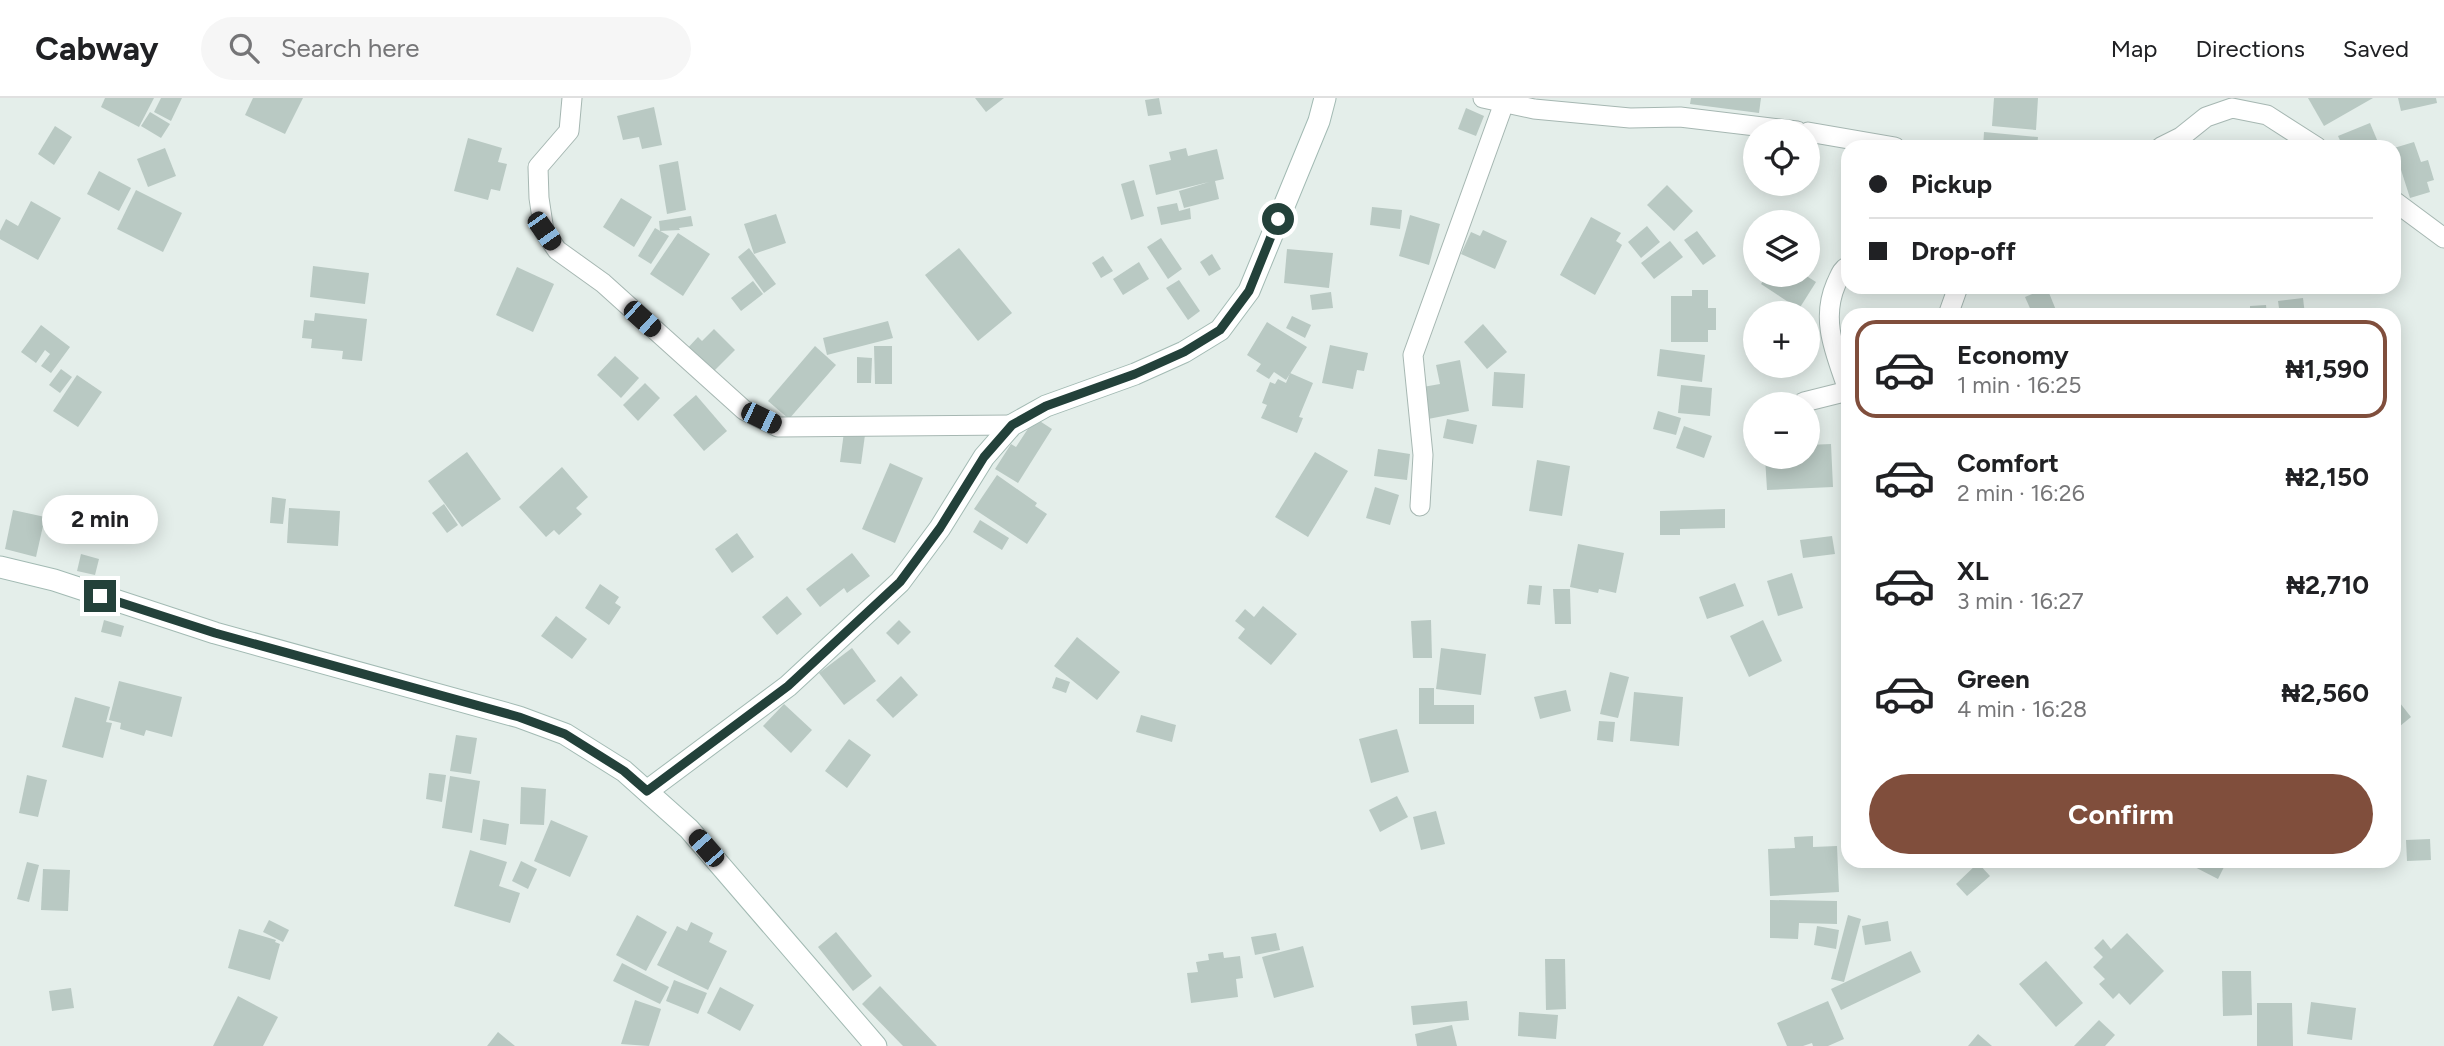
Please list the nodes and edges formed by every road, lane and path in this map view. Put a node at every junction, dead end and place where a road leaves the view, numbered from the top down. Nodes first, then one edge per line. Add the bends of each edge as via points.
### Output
1 (572, 98) edge
2 (1325, 98) edge
3 (1483, 98) edge
4 (2224, 98) edge
5 (1504, 103) junction
6 (1678, 108) edge
7 (2206, 117) junction
8 (1743, 121) edge
9 (1820, 134) edge
10 (1854, 140) edge
11 (2175, 140) edge
12 (2306, 140) edge
13 (2401, 206) edge
14 (2444, 238) edge
15 (1841, 274) edge
16 (1841, 367) edge
17 (1841, 392) edge
18 (1820, 398) edge
19 (1012, 425) junction
20 (1420, 506) dead end
21 (0, 567) edge
22 (647, 791) junction
23 (876, 1046) edge

1 - 19 street via 569,131 538,167 544,231 557,250 603,283 744,410 778,427
2 - 19 main road via 1249,291 1220,330 1184,352 1046,406
3 - 5 street
4 - 7 street
5 - 6 street via 1630,118
5 - 20 street via 1413,355 1423,455
6 - 8 street
7 - 11 street
7 - 12 street via 2232,108 2267,115
9 - 10 street
13 - 14 street
15 - 16 street via 1832,294 1828,325
17 - 18 street
19 - 22 main road via 984,457 900,582 788,686
21 - 22 main road via 215,633 519,717 565,734
22 - 23 main road via 689,829

